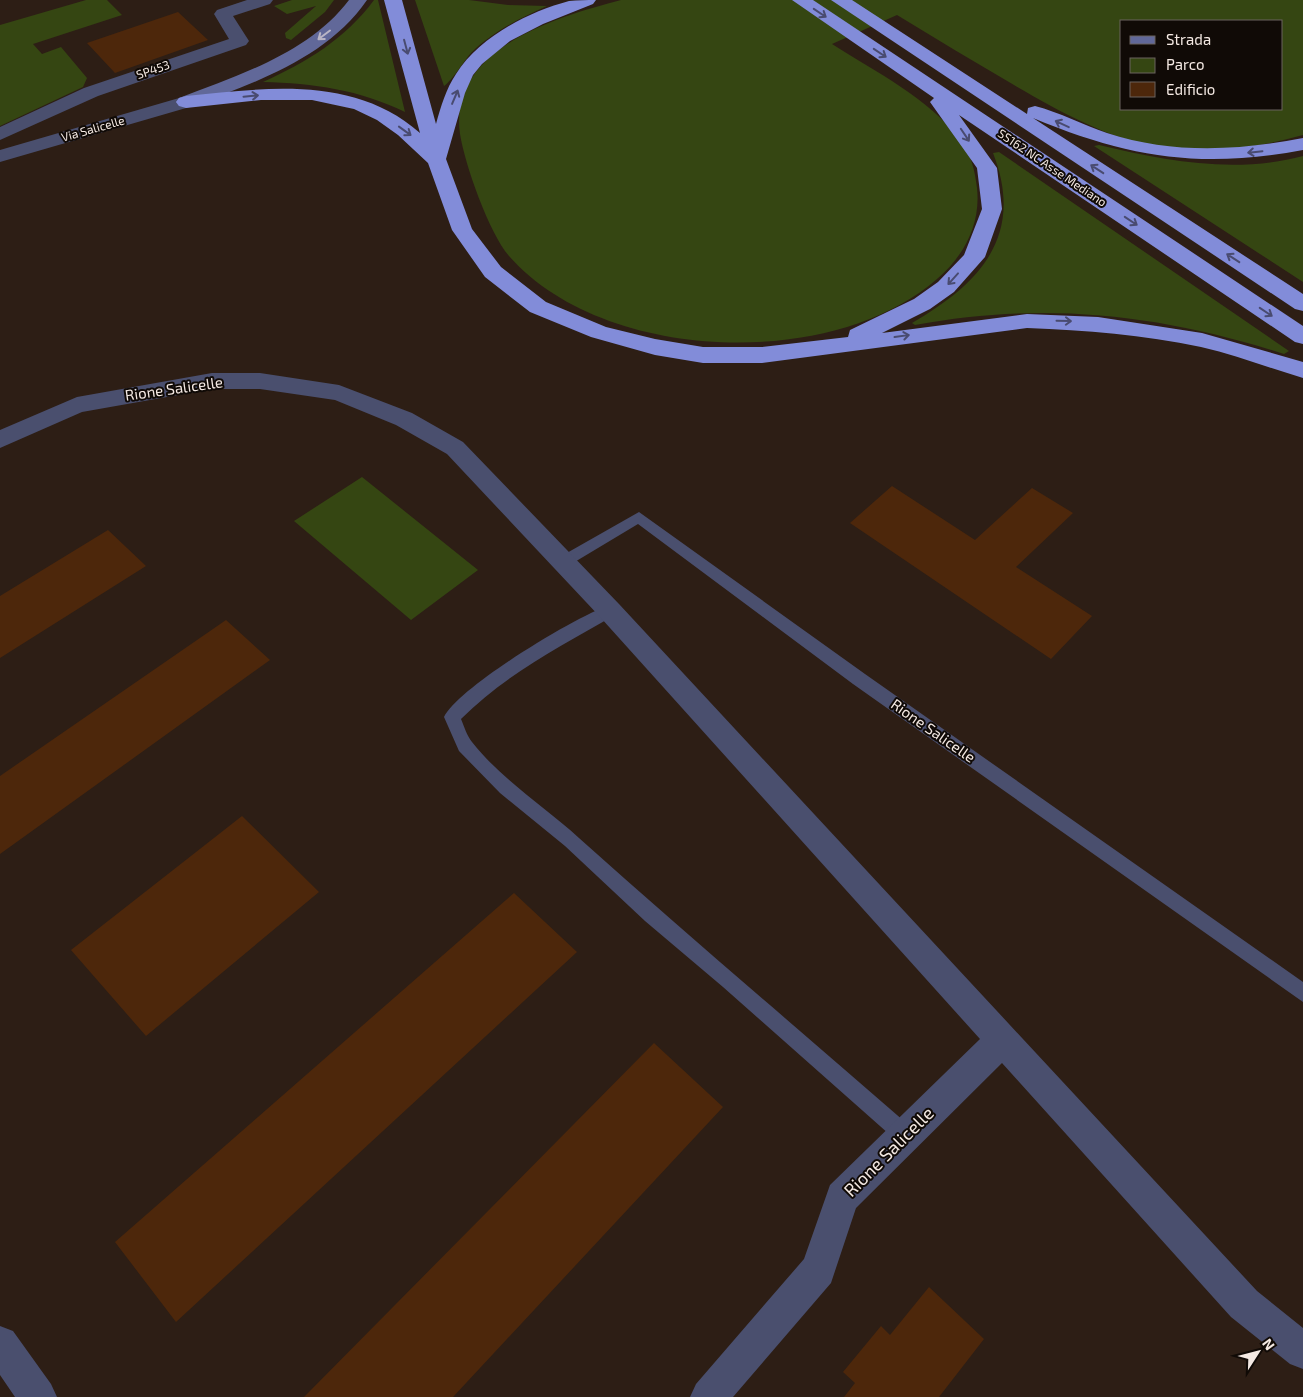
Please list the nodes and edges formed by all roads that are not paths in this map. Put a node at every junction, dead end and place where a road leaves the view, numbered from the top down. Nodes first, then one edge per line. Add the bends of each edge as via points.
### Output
1 (264, 0) edge
2 (358, 0) edge
3 (393, 0) edge
4 (587, 0) edge
5 (800, 0) edge
6 (840, 0) edge
7 (965, 82) junction
8 (924, 83) junction
9 (186, 102) junction
10 (0, 134) edge
11 (1303, 144) edge
12 (0, 156) edge
13 (437, 161) junction
14 (1303, 304) edge
15 (1303, 336) edge
16 (837, 346) junction
17 (1303, 370) edge
18 (0, 440) edge
19 (563, 562) junction
20 (610, 611) junction
21 (1303, 993) edge
22 (1002, 1040) junction
23 (905, 1136) junction
24 (0, 1344) edge
25 (1303, 1351) edge
26 (38, 1397) edge
27 (709, 1397) edge

1 - 10 street, SP453 via 223,14 240,41 91,92
2 -> 9 street via 325,35 289,57
3 -> 13 highway
13 -> 4 highway via 449,111 465,74 479,57 532,22
5 -> 8 highway, SS162 NC Asse Mediano
6 - 7 highway, SS162 NC Asse Mediano
11 -> 7 highway via 1226,155 1145,150 1073,130
14 -> 7 highway, SS162 NC Asse Mediano
8 -> 15 highway, SS162 NC Asse Mediano
8 -> 16 highway via 987,168 992,209 974,257 946,287 922,304
9 - 12 street, Via Salicelle
9 -> 13 highway via 285,93 322,95 383,115 412,135
13 - 16 highway via 462,230 493,272 538,307 599,332 655,347 703,355 762,355
16 -> 17 highway via 1027,321 1068,321 1186,336 1234,347
18 - 19 street, Rione Salicelle via 77,405 212,381 260,381 339,393 404,419 455,448
19 - 20 street, Rione Salicelle
19 - 21 lane, Rione Salicelle via 639,517 859,679
20 - 22 street, Rione Salicelle
20 - 23 lane via 526,659 469,698 452,717 465,746 506,788 572,841 651,915
22 - 23 street, Rione Salicelle
22 - 25 street, Rione Salicelle via 1244,1304
23 - 27 street, Rione Salicelle via 842,1197 818,1270
24 - 26 street

